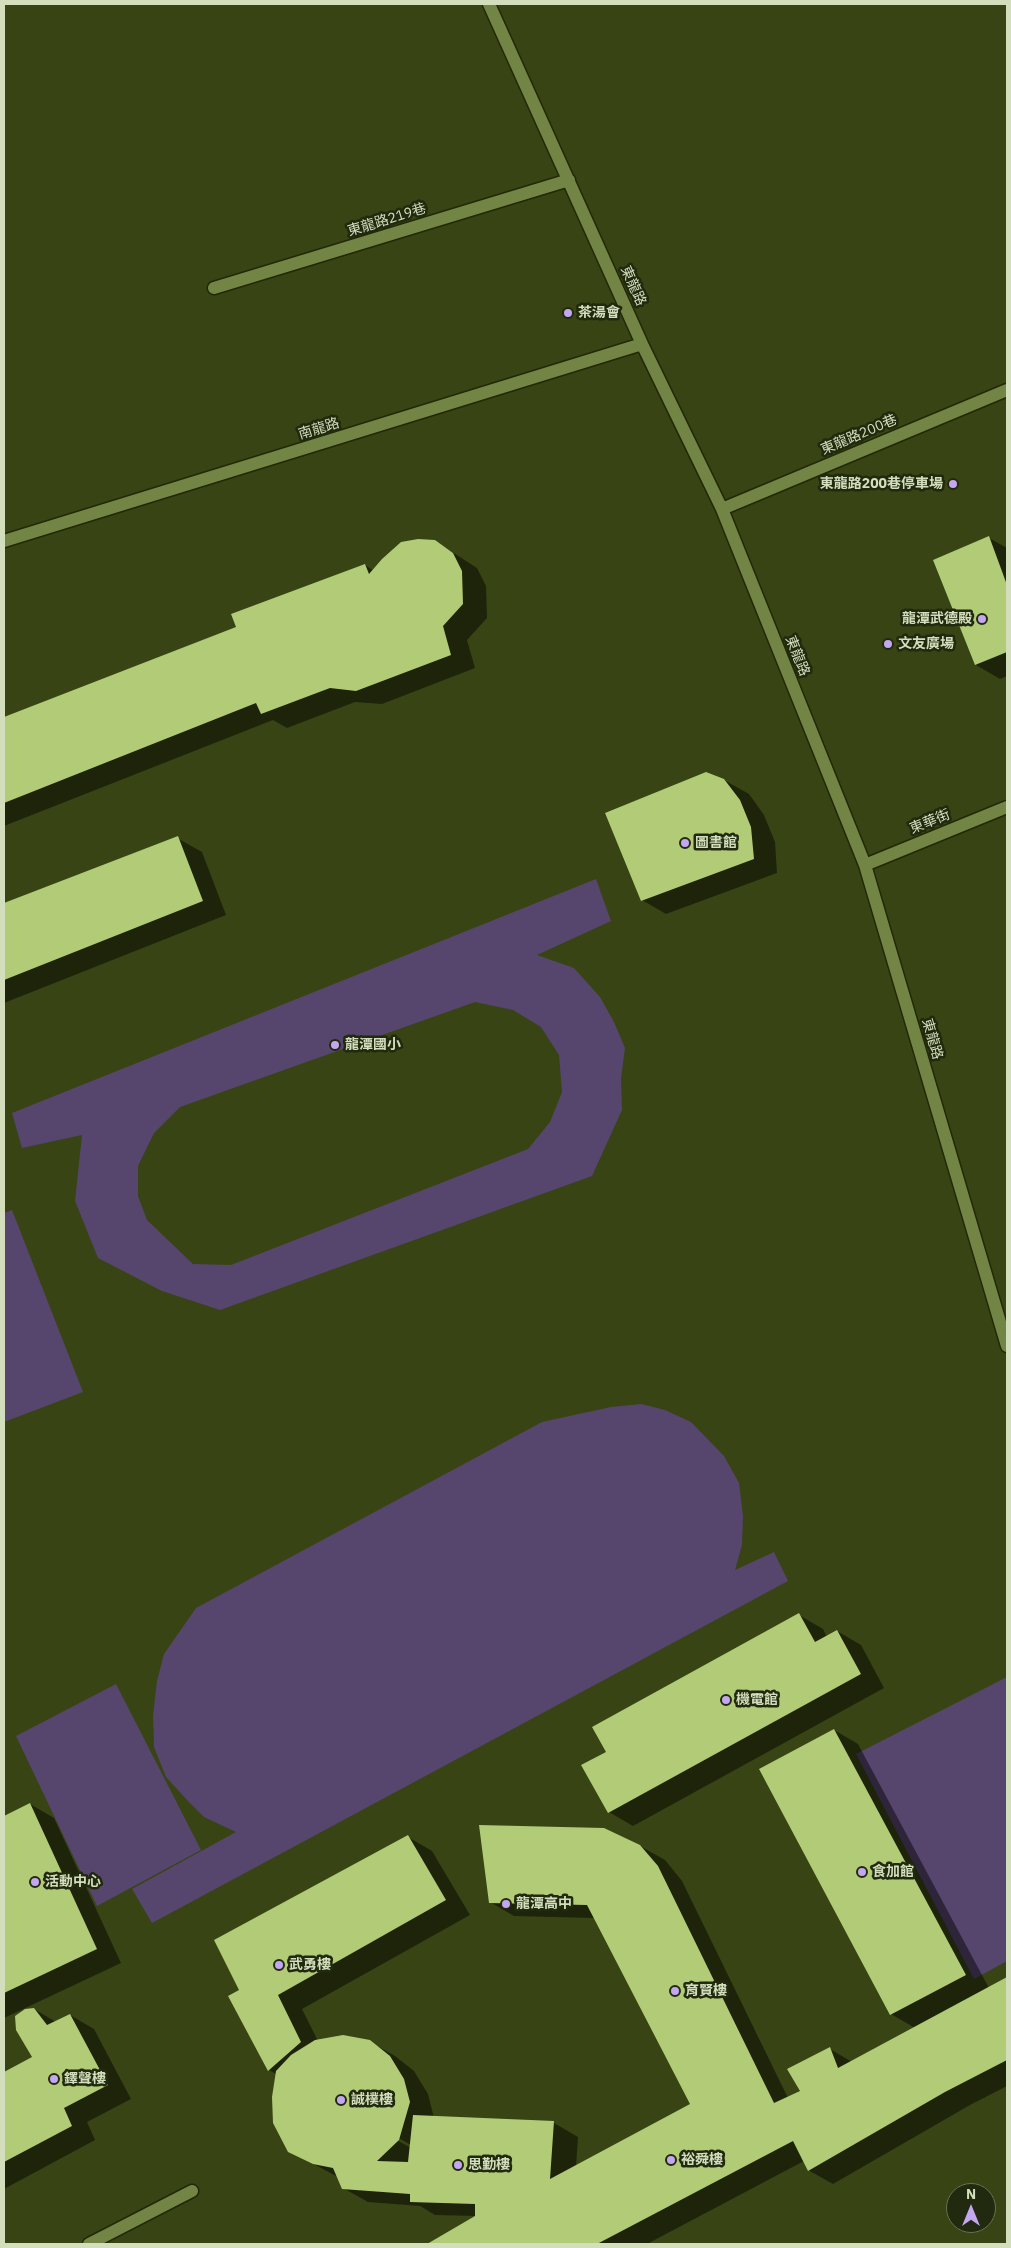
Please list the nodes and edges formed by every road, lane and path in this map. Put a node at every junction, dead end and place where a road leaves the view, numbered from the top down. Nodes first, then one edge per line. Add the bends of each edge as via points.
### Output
1 (490, 4) edge
2 (568, 180) junction
3 (214, 288) dead end
4 (642, 344) junction
5 (1007, 390) edge
6 (722, 508) junction
7 (4, 541) edge
8 (1007, 807) edge
9 (865, 865) junction
10 (1007, 1346) edge
11 (192, 2191) dead end
12 (89, 2244) edge

1 - 2 street, 東龍路
2 - 3 street, 東龍路219巷
2 - 4 street, 東龍路
4 - 6 street, 東龍路
4 - 7 street, 南龍路
5 - 6 street, 東龍路200巷
6 - 9 street, 東龍路
8 - 9 street, 東華街
9 - 10 street, 東龍路
11 - 12 street

